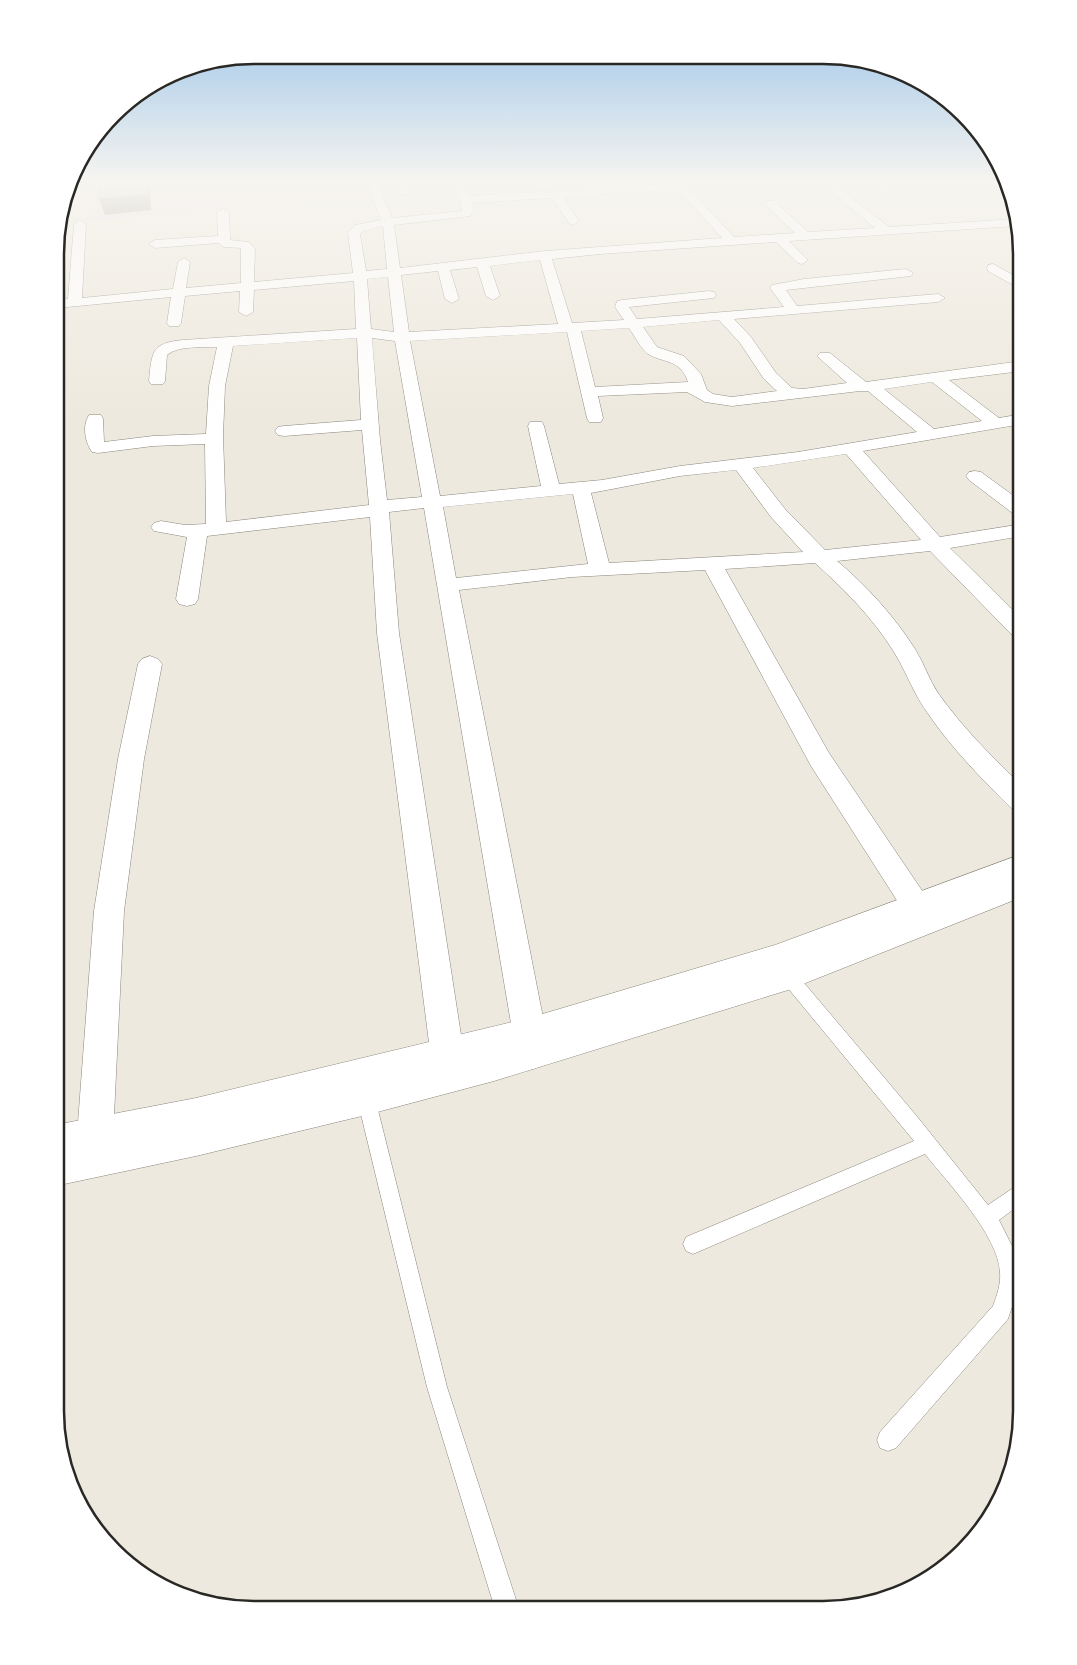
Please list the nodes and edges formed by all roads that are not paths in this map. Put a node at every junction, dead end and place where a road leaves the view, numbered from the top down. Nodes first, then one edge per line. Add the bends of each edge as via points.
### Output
1 (78, 261) edge
2 (248, 261) edge
3 (358, 261) edge
4 (393, 261) edge
5 (494, 261) edge
6 (547, 261) edge
7 (184, 262) dead end
8 (482, 262) junction
9 (443, 267) junction
10 (78, 268) junction
11 (993, 268) dead end
12 (64, 270) dead end
13 (394, 272) junction
14 (906, 272) dead end
15 (360, 276) junction
16 (1013, 280) edge
17 (246, 286) junction
18 (178, 291) junction
19 (709, 295) dead end
20 (493, 296) dead end
21 (938, 298) dead end
22 (452, 299) dead end
23 (75, 302) junction
24 (64, 303) edge
25 (794, 311) junction
26 (246, 312) dead end
27 (724, 317) junction
28 (174, 322) dead end
29 (634, 323) junction
30 (569, 327) junction
31 (364, 333) junction
32 (402, 337) junction
33 (226, 341) junction
34 (826, 356) dead end
35 (1013, 367) edge
36 (936, 378) junction
37 (157, 381) dead end
38 (864, 386) junction
39 (700, 390) junction
40 (588, 392) junction
41 (792, 394) junction
42 (595, 418) dead end
43 (95, 419) dead end
44 (1013, 421) edge
45 (370, 424) junction
46 (997, 424) junction
47 (536, 426) dead end
48 (284, 431) dead end
49 (931, 435) junction
50 (214, 439) junction
51 (851, 449) junction
52 (741, 464) junction
53 (975, 476) dead end
54 (581, 489) junction
55 (550, 491) junction
56 (432, 502) junction
57 (1013, 504) edge
58 (379, 508) junction
59 (161, 527) dead end
60 (207, 529) junction
61 (1013, 531) edge
62 (935, 544) junction
63 (821, 558) junction
64 (712, 564) junction
65 (600, 570) junction
66 (447, 585) junction
67 (187, 599) dead end
68 (1013, 623) edge
69 (150, 664) dead end
70 (1013, 793) edge
71 (1013, 868) edge
72 (1013, 888) edge
73 (916, 904) junction
74 (788, 976) junction
75 (531, 1043) junction
76 (449, 1065) junction
77 (366, 1098) junction
78 (95, 1136) junction
79 (64, 1141) edge
80 (928, 1144) junction
81 (64, 1166) edge
82 (1013, 1198) edge
83 (986, 1218) junction
84 (693, 1244) dead end
85 (888, 1440) dead end
86 (504, 1601) edge

1 - 10 street
2 - 17 street
3 - 15 street
4 - 13 street
5 - 8 street
6 - 30 street
7 - 18 street
8 - 9 street
8 - 20 street
9 - 13 street
9 - 22 street
10 - 12 street
10 - 23 street
11 - 16 street
13 - 15 street
13 - 32 street
14 - 25 street via 777,288
15 - 17 street
15 - 31 street
17 - 18 street
17 - 26 street
18 - 23 street via 108,294
18 - 28 street
19 - 29 street via 625,303 622,307
21 - 25 street
23 - 24 street
25 - 27 street
27 - 29 street
27 - 41 street via 746,340 770,376
29 - 30 street
29 - 39 street via 655,352 674,356 684,364
30 - 32 street
30 - 40 street
31 - 32 street
31 - 33 street
31 - 45 street
32 - 56 street
33 - 37 street via 166,348 159,354
33 - 50 street via 216,386
34 - 38 street
35 - 36 street
36 - 38 street
36 - 46 street
38 - 41 street
38 - 49 street via 875,389
39 - 40 street via 678,387
39 - 41 street via 717,401
40 - 42 street
43 - 50 street via 94,440 98,448
44 - 46 street
45 - 48 street
45 - 58 street
46 - 49 street
47 - 55 street
49 - 51 street
50 - 60 street
51 - 52 street
51 - 62 street
52 - 54 street via 680,471
52 - 63 street via 786,524
53 - 57 street
54 - 55 street
54 - 65 street
55 - 56 street
56 - 58 street
56 - 66 street
58 - 60 street
58 - 76 street via 388,634
59 - 60 street via 170,530
60 - 67 street
61 - 62 street
62 - 63 street
62 - 68 street
63 - 64 street
63 - 70 street via 847,579 894,634 938,710
64 - 65 street
64 - 73 street via 820,759
65 - 66 street
66 - 75 street
69 - 78 street via 109,911
71 - 73 street
72 - 74 street
73 - 75 street via 777,958
74 - 75 street
74 - 80 lane
75 - 76 street
76 - 77 street
76 - 78 street
77 - 81 street
77 - 86 lane via 437,1387
78 - 79 street
80 - 83 lane
80 - 84 lane
82 - 83 lane
83 - 85 lane via 1009,1265 1010,1288 1001,1312

